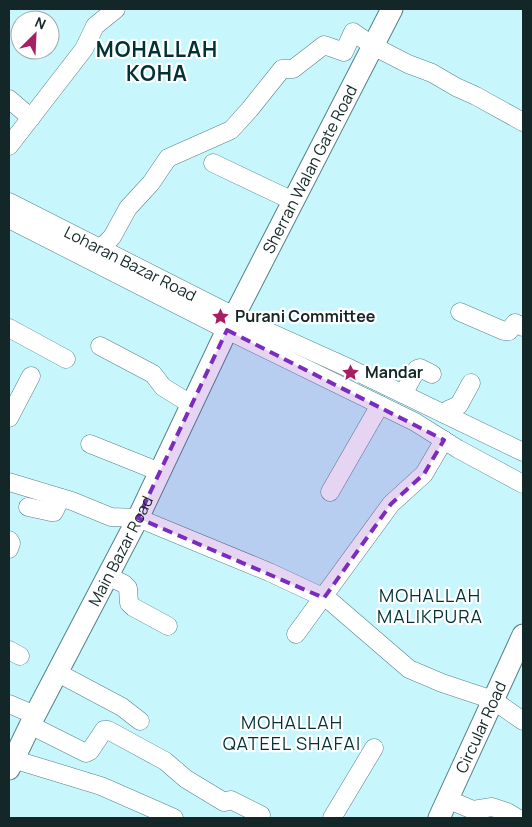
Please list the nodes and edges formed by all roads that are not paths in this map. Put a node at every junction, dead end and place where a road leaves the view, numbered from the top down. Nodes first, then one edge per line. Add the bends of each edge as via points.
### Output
1 (116, 9) edge
2 (392, 9) edge
3 (372, 46) junction
4 (9, 99) edge
5 (31, 118) junction
6 (523, 122) edge
7 (9, 146) edge
8 (213, 163) dead end
9 (293, 201) junction
10 (9, 202) edge
11 (10, 220) edge
12 (101, 248) junction
13 (460, 312) dead end
14 (230, 323) junction
15 (523, 327) edge
16 (9, 328) edge
17 (100, 346) dead end
18 (66, 359) dead end
19 (432, 374) dead end
20 (31, 376) dead end
21 (470, 383) dead end
22 (403, 394) junction
23 (192, 405) junction
24 (380, 405) junction
25 (444, 414) junction
26 (9, 418) edge
27 (444, 440) junction
28 (90, 444) dead end
29 (523, 452) edge
30 (160, 472) junction
31 (9, 482) edge
32 (523, 484) edge
33 (330, 492) dead end
34 (61, 498) junction
35 (28, 507) dead end
36 (138, 518) junction
37 (9, 540) edge
38 (9, 549) edge
39 (108, 576) junction
40 (324, 598) junction
41 (168, 626) dead end
42 (296, 634) dead end
43 (520, 648) edge
44 (58, 673) junction
45 (493, 700) junction
46 (9, 704) edge
47 (32, 720) junction
48 (140, 721) dead end
49 (523, 721) edge
50 (374, 748) dead end
51 (10, 762) edge
52 (443, 809) edge
53 (261, 815) dead end
54 (162, 816) edge
55 (332, 818) edge
56 (518, 818) edge

1 - 5 street via 95,26 84,50
2 - 3 main road, Sherran Walan Gate Road
3 - 6 street via 432,73
3 - 9 main road, Sherran Walan Gate Road
3 - 12 street via 353,32 344,52 324,46 293,69 282,68 231,130 168,158
4 - 5 street
5 - 7 street
8 - 9 street
9 - 14 main road, Sherran Walan Gate Road
10 - 12 street, Loharan Bazar Road
11 - 14 street
12 - 14 street, Loharan Bazar Road
13 - 15 street via 504,331 514,323
14 - 22 street, Loharan Bazar Road
14 - 23 main road, Main Bazar Road
14 - 24 street, Loharan Bazar Road
16 - 18 street
17 - 23 street via 153,374 164,387
19 - 22 street via 417,369
20 - 26 street
21 - 25 street via 459,405
22 - 25 street, Loharan Bazar Road
23 - 30 main road, Main Bazar Road
24 - 27 street, Loharan Bazar Road
24 - 33 street
25 - 29 street, Loharan Bazar Road
27 - 32 street, Loharan Bazar Road
27 - 40 street via 424,474 391,504
28 - 30 street
30 - 36 main road, Main Bazar Road
31 - 34 street
34 - 35 street via 54,512
34 - 36 street via 111,517
36 - 39 main road, Main Bazar Road
36 - 40 street via 270,572
37 - 38 street
39 - 41 street via 128,588 129,603 133,607
39 - 44 main road, Main Bazar Road
40 - 42 street
40 - 45 street via 409,669
43 - 45 main road, Circular Road
44 - 47 main road, Main Bazar Road
44 - 48 street via 122,707
45 - 49 street
45 - 52 main road, Circular Road
46 - 47 street
47 - 51 main road, Main Bazar Road
47 - 53 street via 86,753 90,752 104,730 108,730 165,761 186,779 224,802 232,800
50 - 55 street
51 - 54 street via 101,786
52 - 56 street via 492,807

